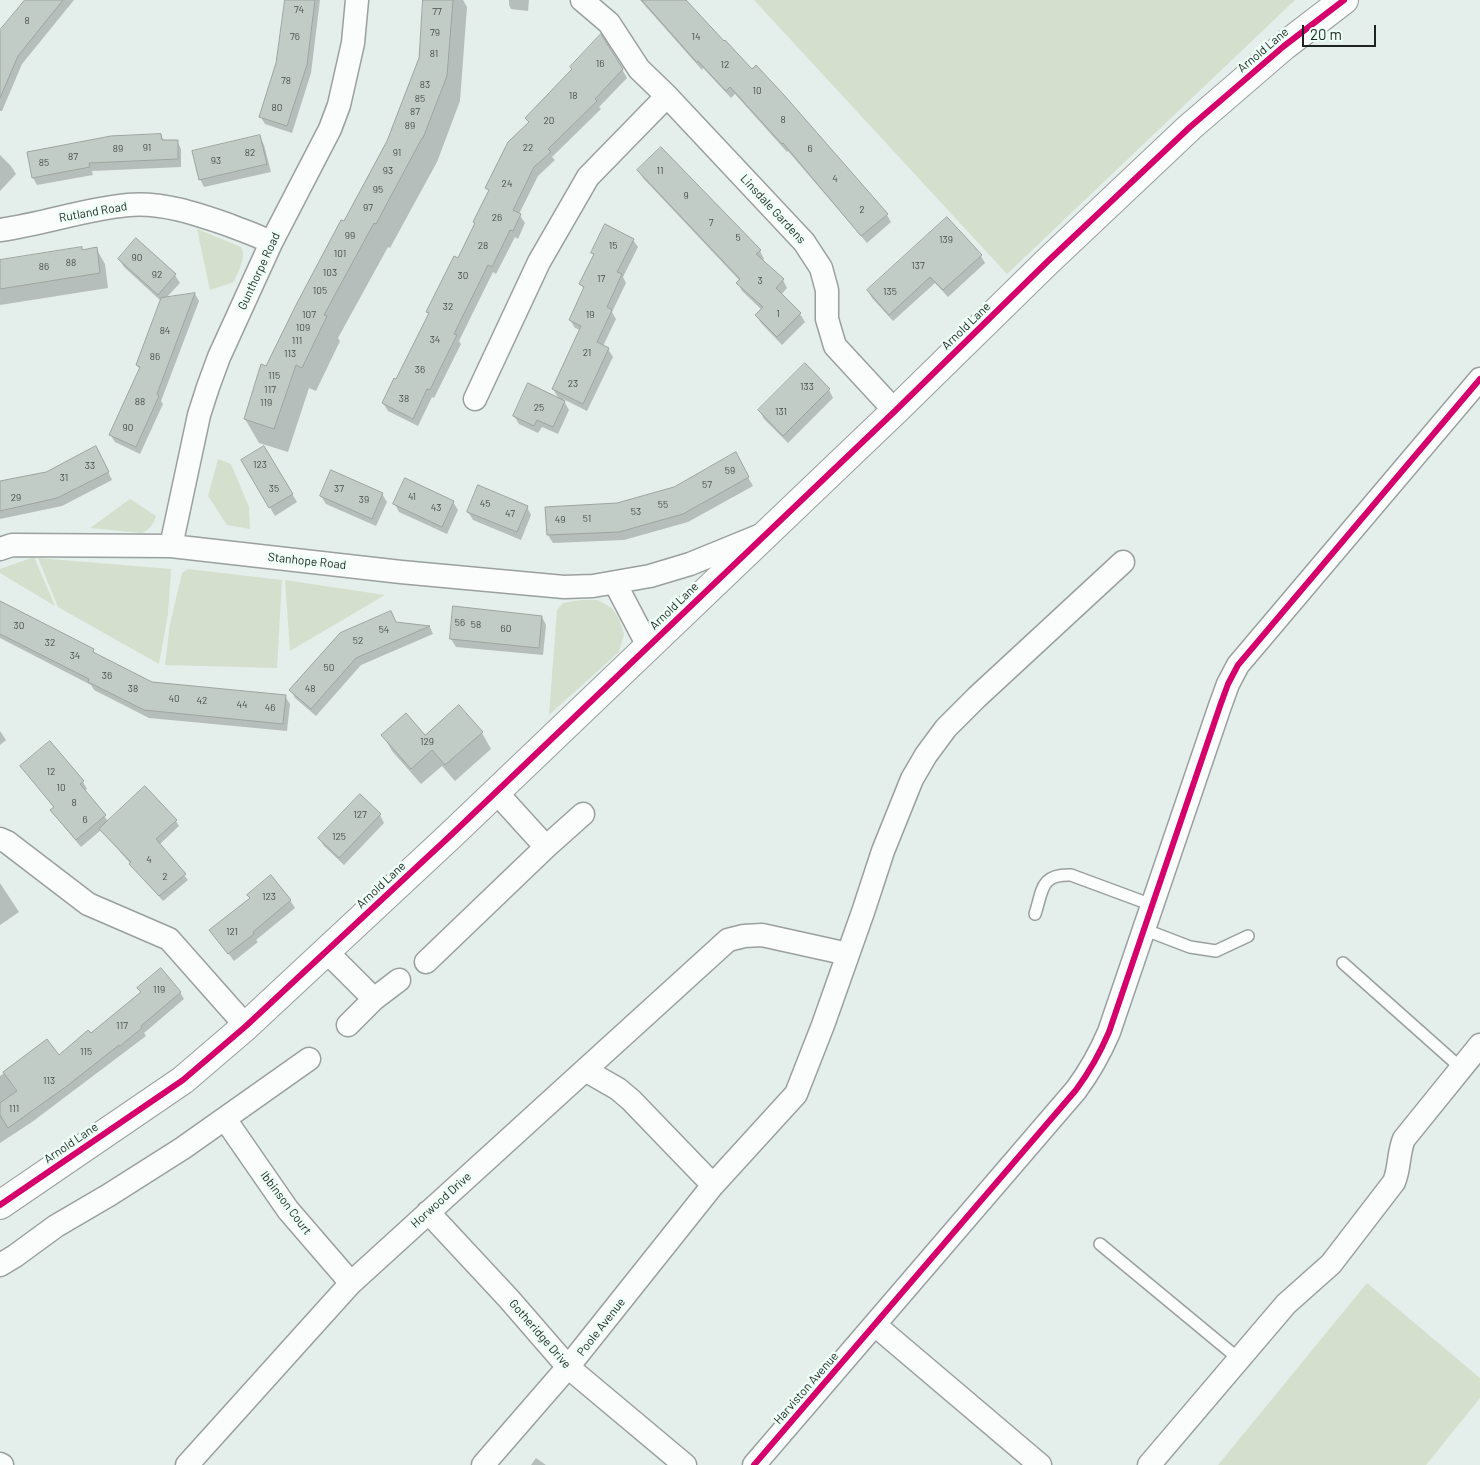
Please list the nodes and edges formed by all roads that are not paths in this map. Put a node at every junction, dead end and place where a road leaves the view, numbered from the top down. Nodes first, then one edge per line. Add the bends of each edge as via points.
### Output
1 (357, 0) edge
2 (582, 0) edge
3 (1344, 0) edge
4 (667, 96) junction
5 (0, 230) edge
6 (271, 243) junction
7 (1480, 379) edge
8 (475, 399) dead end
9 (895, 411) junction
10 (767, 532) junction
11 (171, 546) junction
12 (0, 549) edge
13 (1123, 562) dead end
14 (615, 583) junction
15 (648, 646) junction
16 (496, 792) junction
17 (583, 814) dead end
18 (0, 839) edge
19 (546, 847) junction
20 (1152, 905) junction
21 (1035, 914) dead end
22 (1143, 929) junction
23 (1248, 936) dead end
24 (326, 951) junction
25 (848, 954) junction
26 (426, 962) dead end
27 (1343, 963) dead end
28 (400, 980) dead end
29 (374, 999) junction
30 (348, 1025) dead end
31 (246, 1026) junction
32 (1480, 1045) edge
33 (309, 1060) dead end
34 (1462, 1068) junction
35 (585, 1070) junction
36 (225, 1119) junction
37 (713, 1185) junction
38 (0, 1205) edge
39 (428, 1212) junction
40 (1100, 1244) dead end
41 (0, 1265) edge
42 (351, 1283) junction
43 (875, 1325) junction
44 (1239, 1359) junction
45 (568, 1367) junction
46 (186, 1465) edge
47 (483, 1465) edge
48 (685, 1465) edge
49 (754, 1465) edge
50 (1040, 1465) edge
51 (1149, 1465) edge

1 - 6 street, Gunthorpe Road via 353,43 330,129
2 - 4 street, Linsdale Gardens via 609,23 639,69
3 - 9 street, Arnold Lane via 1284,46 1190,127
4 - 8 street via 588,177 539,262
4 - 9 street, Linsdale Gardens via 804,242 821,268 827,290 827,319 835,346
5 - 6 street, Rutland Road via 102,208 163,206 202,216
6 - 11 street, Gunthorpe Road via 219,357 199,415
7 - 20 street, Harviston Avenue via 1238,665 1220,706
9 - 10 street, Arnold Lane
10 - 14 street, Stanhope Road via 690,564
10 - 15 street, Arnold Lane
11 - 12 street, Stanhope Road via 12,545
11 - 14 street, Stanhope Road via 564,587
13 - 25 street, Poole Avenue via 971,703 946,728 926,755 912,779 883,851
14 - 15 street
15 - 16 street, Arnold Lane
16 - 19 street
16 - 24 street, Arnold Lane
17 - 19 street
18 - 31 street via 88,904 169,939
19 - 26 street
20 - 21 lane via 1071,875 1056,874 1046,881
20 - 22 street, Harviston Avenue
22 - 23 lane via 1190,946 1216,951
22 - 43 street, Harviston Avenue via 1109,1032 1090,1071
24 - 29 street
24 - 31 street, Arnold Lane
25 - 35 street, Horwood Drive via 762,935 728,940
25 - 37 street, Poole Avenue via 796,1094
27 - 34 lane
28 - 29 street
29 - 30 street
31 - 38 street, Arnold Lane via 183,1080
32 - 34 street
33 - 36 street
34 - 44 street via 1404,1139 1394,1182 1331,1264 1286,1304
35 - 37 street via 631,1100
35 - 39 street, Horwood Drive
36 - 41 street
36 - 42 street, Ibbinson Court via 288,1210
37 - 45 street, Poole Avenue
39 - 42 street, Horwood Drive
39 - 45 street, Gotheridge Drive
40 - 44 lane
42 - 46 street, Horwood Drive
43 - 49 street, Harviston Avenue
43 - 50 street
44 - 51 street
45 - 47 street, Poole Avenue
45 - 48 street, Gotheridge Drive

